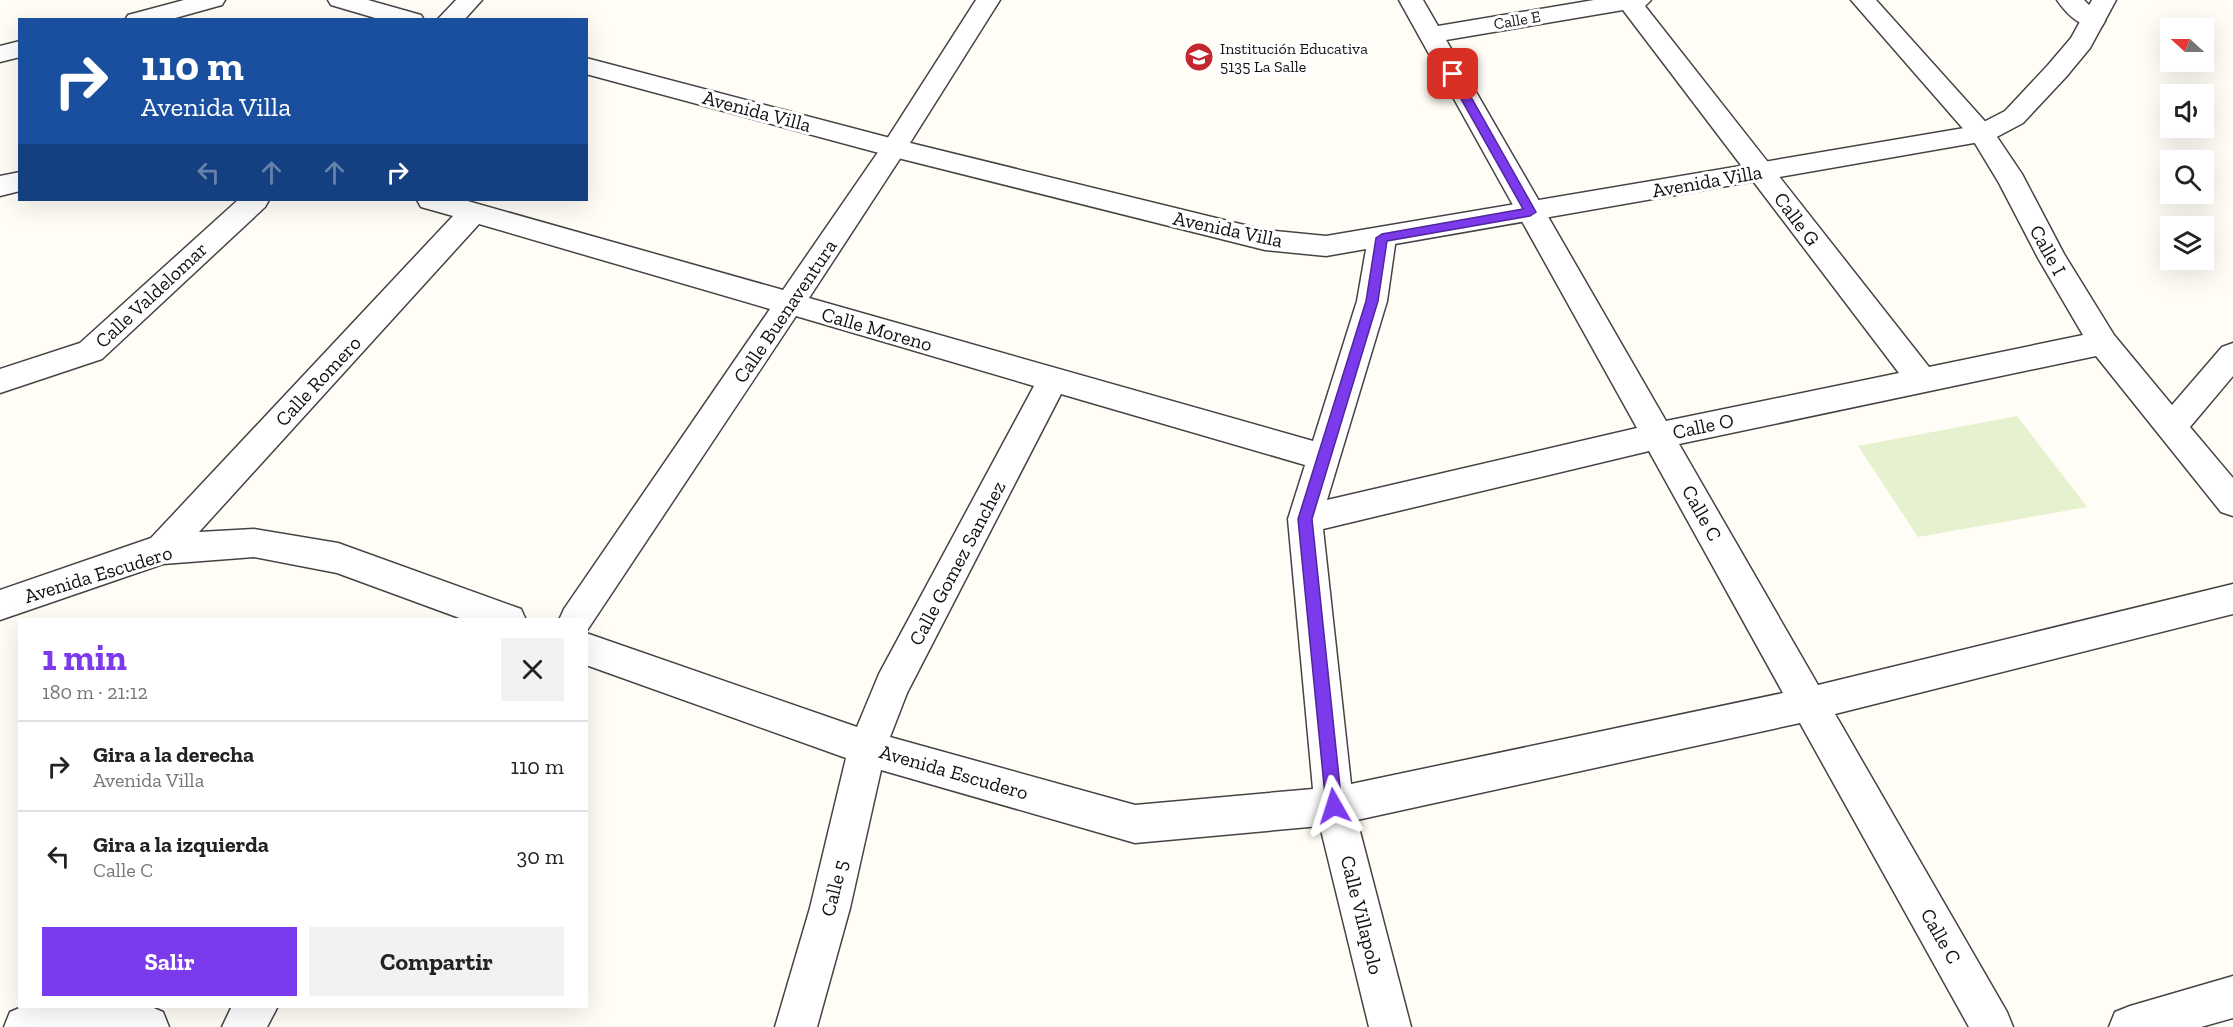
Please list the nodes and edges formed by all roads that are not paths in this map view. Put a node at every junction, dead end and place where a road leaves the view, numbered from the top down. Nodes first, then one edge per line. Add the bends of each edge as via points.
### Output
1 (213, 0) edge
2 (340, 0) edge
3 (470, 0) edge
4 (988, 0) edge
5 (1411, 0) edge
6 (1632, 0) edge
7 (1863, 0) edge
8 (2069, 0) edge
9 (2099, 11) edge
10 (144, 18) edge
11 (405, 18) edge
12 (451, 18) edge
13 (1431, 35) junction
14 (18, 50) edge
15 (0, 54) edge
16 (588, 67) edge
17 (1982, 134) junction
18 (894, 148) junction
19 (1760, 171) junction
20 (18, 182) edge
21 (0, 186) edge
22 (254, 201) edge
23 (434, 201) edge
24 (473, 212) junction
25 (1530, 212) junction
26 (1382, 238) junction
27 (790, 304) junction
28 (2103, 343) junction
29 (2233, 355) edge
30 (1053, 380) junction
31 (1921, 380) junction
32 (0, 381) edge
33 (2171, 428) junction
34 (1658, 436) junction
35 (1323, 457) junction
36 (2233, 502) edge
37 (1305, 519) junction
38 (164, 549) junction
39 (2233, 599) edge
40 (0, 605) edge
41 (503, 618) edge
42 (577, 618) edge
43 (588, 650) edge
44 (1809, 704) junction
45 (867, 748) junction
46 (1334, 806) junction
47 (2233, 997) edge
48 (256, 1008) edge
49 (25, 1027) edge
50 (148, 1027) edge
51 (243, 1027) edge
52 (796, 1027) edge
53 (1390, 1027) edge
54 (1992, 1027) edge
55 (2130, 1027) edge

1 - 10 street
2 - 11 street
3 - 12 street
4 - 18 street, Calle Buenaventura
5 - 13 street, Calle C
6 - 13 street, Calle E
6 - 19 street, Calle G
7 - 17 street, Calle I
8 - 9 street
9 - 17 street, Avenida Villa via 2081,42 2014,117
13 - 25 street, Calle C
14 - 15 street
16 - 18 street, Avenida Villa
17 - 19 street, Avenida Villa
17 - 28 street, Calle I
18 - 26 street, Avenida Villa via 1264,240 1326,246
18 - 27 street, Calle Buenaventura
19 - 25 street, Avenida Villa
19 - 31 street, Calle G
20 - 21 street
22 - 32 street, Calle Valdelomar via 91,351
23 - 24 street, Calle Moreno
24 - 27 street, Calle Moreno
24 - 38 street, Calle Romero
25 - 26 street, Avenida Villa
25 - 34 street, Calle C
26 - 35 street, Calle Villapolo via 1372,301
27 - 30 street, Calle Moreno
27 - 42 street, Calle Buenaventura
28 - 31 street, Calle O
28 - 33 street, Calle I
29 - 33 street
30 - 35 street, Calle Moreno
30 - 45 street, Calle Gomez Sanchez via 892,686
31 - 34 street, Calle O
33 - 36 street, Calle I
34 - 37 street, Calle O
34 - 44 street, Calle C
35 - 37 street, Calle Villapolo
37 - 46 street, Calle Villapolo
38 - 40 street, Avenida Escudero
38 - 41 street, Avenida Escudero via 254,543 338,558
39 - 44 street, Avenida Escudero
43 - 45 street, Avenida Escudero
44 - 46 street, Avenida Escudero
44 - 54 street, Calle C
45 - 46 street, Avenida Escudero via 1135,824
45 - 52 street, Calle 5 via 830,908
46 - 53 street, Calle Villapolo
47 - 55 street
48 - 51 street
49 - 50 street via 91,1015

